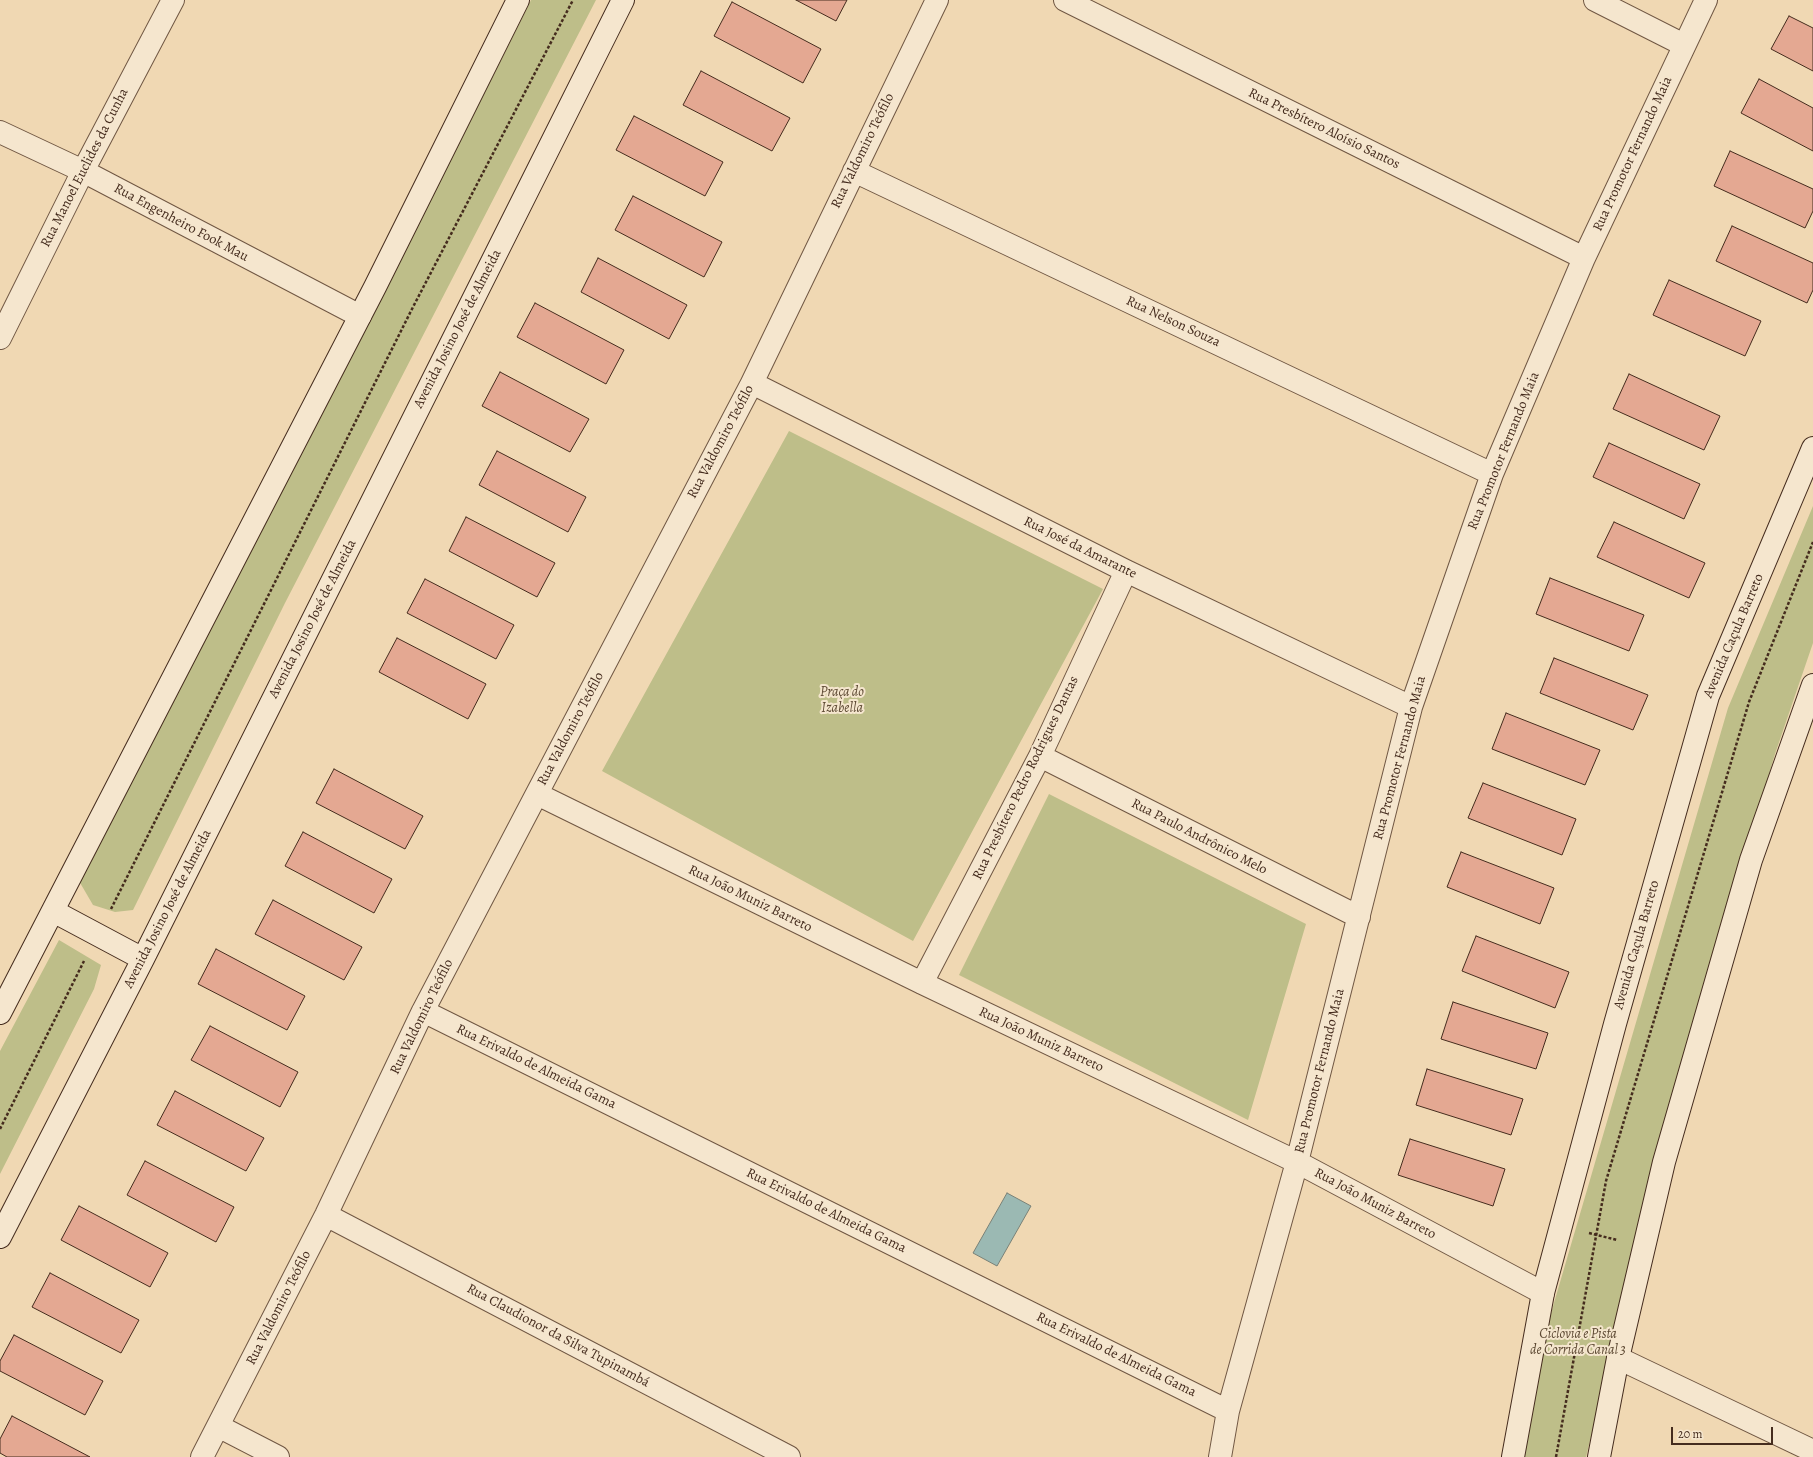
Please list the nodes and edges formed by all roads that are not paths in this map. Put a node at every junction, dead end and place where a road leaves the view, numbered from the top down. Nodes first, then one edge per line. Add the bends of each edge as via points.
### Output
1 (173, 0) edge
2 (518, 0) edge
3 (623, 0) edge
4 (937, 0) edge
5 (1065, 0) edge
6 (1595, 0) edge
7 (1706, 0) edge
8 (1684, 45) junction
9 (0, 132) edge
10 (82, 171) junction
11 (854, 171) junction
12 (1584, 258) junction
13 (360, 316) junction
14 (0, 338) edge
15 (752, 383) junction
16 (1813, 448) edge
17 (1492, 474) junction
18 (1126, 571) junction
19 (1813, 686) edge
20 (1411, 707) junction
21 (1040, 756) junction
22 (537, 794) junction
23 (53, 912) junction
24 (1359, 917) junction
25 (143, 959) junction
26 (922, 983) junction
27 (423, 1011) junction
28 (0, 1013) edge
29 (1298, 1162) junction
30 (326, 1215) junction
31 (0, 1237) edge
32 (1543, 1293) junction
33 (1618, 1358) junction
34 (1228, 1411) junction
35 (218, 1426) junction
36 (1813, 1451) edge
37 (202, 1457) edge
38 (278, 1457) edge
39 (789, 1457) edge
40 (1220, 1457) edge
41 (1513, 1457) edge
42 (1599, 1457) edge

1 - 10 street, Rua Manoel Euclides da Cunha
2 - 13 street
3 - 25 street, Avenida Josino José de Almeida
4 - 11 street, Rua Valdomiro Teófilo
5 - 12 street, Rua Presbítero Aloísio Santos
6 - 8 street
7 - 8 street, Rua Promotor Fernando Maia
8 - 12 street, Rua Promotor Fernando Maia
9 - 10 street, Rua Engenheiro Fook Mau
10 - 13 street, Rua Engenheiro Fook Mau
10 - 14 street, Rua Manoel Euclides da Cunha
11 - 15 street, Rua Valdomiro Teófilo
11 - 17 street, Rua Nelson Souza
12 - 17 street, Rua Promotor Fernando Maia
13 - 23 street
15 - 18 street, Rua José da Amarante
15 - 22 street, Rua Valdomiro Teófilo
16 - 32 street, Avenida Caçula Barreto via 1708,696 1615,1024
17 - 20 street, Rua Promotor Fernando Maia
18 - 20 street, Rua José da Amarante
18 - 21 street, Rua Presbítero Pedro Rodrigues Dantas
19 - 33 street via 1751,860 1664,1162
20 - 24 street, Rua Promotor Fernando Maia
21 - 24 street, Rua Paulo Andrônico Melo
21 - 26 street, Rua Presbítero Pedro Rodrigues Dantas
22 - 26 street, Rua João Muniz Barreto
22 - 27 street, Rua Valdomiro Teófilo
23 - 25 street
23 - 28 street
24 - 29 street, Rua Promotor Fernando Maia
25 - 31 street, Avenida Josino José de Almeida
26 - 29 street, Rua João Muniz Barreto
27 - 30 street, Rua Valdomiro Teófilo
27 - 34 street, Rua Erivaldo de Almeida Gama
29 - 32 street, Rua João Muniz Barreto
29 - 34 street, Rua Promotor Fernando Maia
30 - 35 street, Rua Valdomiro Teófilo
30 - 39 street, Rua Claudionor da Silva Tupinambá
32 - 41 street, Avenida Caçula Barreto
33 - 36 street
33 - 42 street
34 - 40 street, Rua Promotor Fernando Maia
35 - 37 street, Rua Valdomiro Teófilo
35 - 38 street

